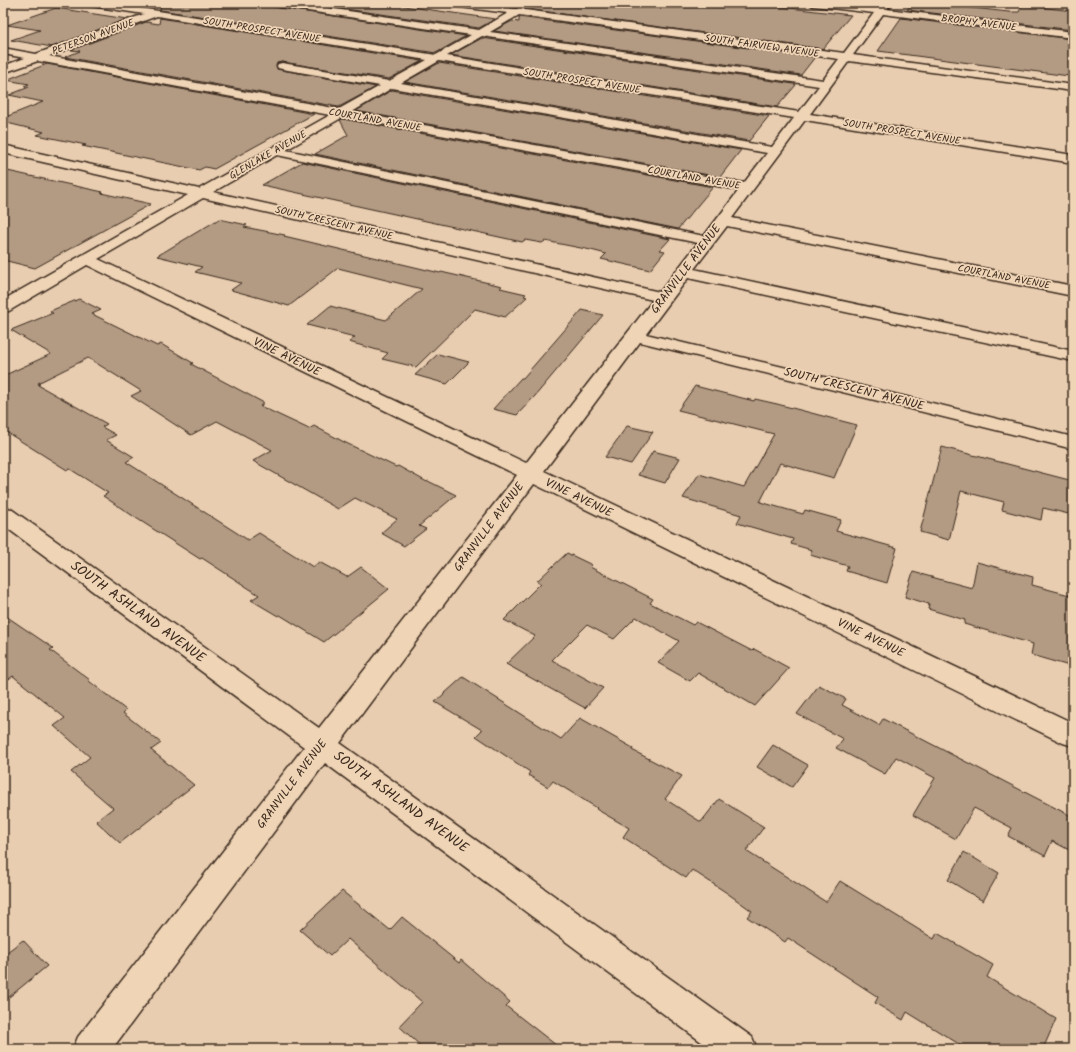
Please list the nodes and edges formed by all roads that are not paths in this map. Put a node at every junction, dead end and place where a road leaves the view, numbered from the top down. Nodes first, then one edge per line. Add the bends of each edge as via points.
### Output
1 (91, 3) edge
2 (274, 3) edge
3 (452, 3) edge
4 (533, 3) edge
5 (813, 3) edge
6 (177, 6) dead end
7 (884, 7) edge
8 (517, 12) junction
9 (156, 13) junction
10 (480, 33) junction
11 (1073, 35) edge
12 (3, 51) edge
13 (38, 57) junction
14 (846, 57) junction
15 (3, 58) edge
16 (437, 58) junction
17 (26, 62) junction
18 (282, 66) dead end
19 (3, 70) edge
20 (826, 84) junction
21 (390, 85) junction
22 (1073, 88) edge
23 (336, 116) junction
24 (802, 116) junction
25 (3, 148) edge
26 (274, 151) junction
27 (776, 151) junction
28 (1073, 159) edge
29 (745, 192) junction
30 (201, 193) junction
31 (727, 216) junction
32 (708, 241) junction
33 (86, 259) junction
34 (684, 272) junction
35 (1073, 277) edge
36 (1073, 291) edge
37 (664, 298) junction
38 (7, 301) edge
39 (635, 336) junction
40 (1073, 356) edge
41 (1073, 442) edge
42 (530, 474) junction
43 (3, 514) edge
44 (1073, 735) edge
45 (322, 745) junction
46 (90, 1049) edge
47 (740, 1049) edge

1 - 9 street, SOUTH PROSPECT AVENUE
2 - 10 street
3 - 8 street, SOUTH FAIRVIEW AVENUE
4 - 8 street, GLENLAKE AVENUE
5 - 7 street, BROPHY AVENUE
6 - 9 street, PETERSON AVENUE
7 - 11 street, BROPHY AVENUE
7 - 14 street, GRANVILLE AVENUE
8 - 10 street, GLENLAKE AVENUE
8 - 14 street, SOUTH FAIRVIEW AVENUE
9 - 13 street, PETERSON AVENUE
9 - 16 street, SOUTH PROSPECT AVENUE
10 - 16 street, GLENLAKE AVENUE
10 - 20 street
12 - 13 street, COURTLAND AVENUE
13 - 17 street, PETERSON AVENUE
13 - 23 street, COURTLAND AVENUE
14 - 20 street, GRANVILLE AVENUE
14 - 22 street, SOUTH FAIRVIEW AVENUE
15 - 17 street, COURTLAND AVENUE
16 - 21 street, GLENLAKE AVENUE
16 - 24 street, SOUTH PROSPECT AVENUE
17 - 19 street, PETERSON AVENUE
17 - 23 street, COURTLAND AVENUE
18 - 21 street
20 - 24 street, GRANVILLE AVENUE
21 - 23 street, GLENLAKE AVENUE
21 - 27 street
23 - 26 street, GLENLAKE AVENUE
23 - 29 street, COURTLAND AVENUE
24 - 27 street, GRANVILLE AVENUE
24 - 28 street, SOUTH PROSPECT AVENUE
25 - 30 street, SOUTH CRESCENT AVENUE
26 - 30 street, GLENLAKE AVENUE
26 - 32 street
27 - 29 street, GRANVILLE AVENUE
29 - 31 street, GRANVILLE AVENUE
30 - 33 street, GLENLAKE AVENUE
30 - 37 street, SOUTH CRESCENT AVENUE
31 - 32 street, GRANVILLE AVENUE
31 - 35 street, COURTLAND AVENUE
31 - 36 street, COURTLAND AVENUE
32 - 34 street, GRANVILLE AVENUE
33 - 38 street, GLENLAKE AVENUE
33 - 42 street, VINE AVENUE
34 - 37 street, GRANVILLE AVENUE
34 - 40 street
37 - 39 street, GRANVILLE AVENUE
39 - 41 street, SOUTH CRESCENT AVENUE
39 - 42 street, GRANVILLE AVENUE
42 - 44 street, VINE AVENUE
42 - 45 street, GRANVILLE AVENUE
43 - 45 street, SOUTH ASHLAND AVENUE
45 - 46 street, GRANVILLE AVENUE
45 - 47 street, SOUTH ASHLAND AVENUE

